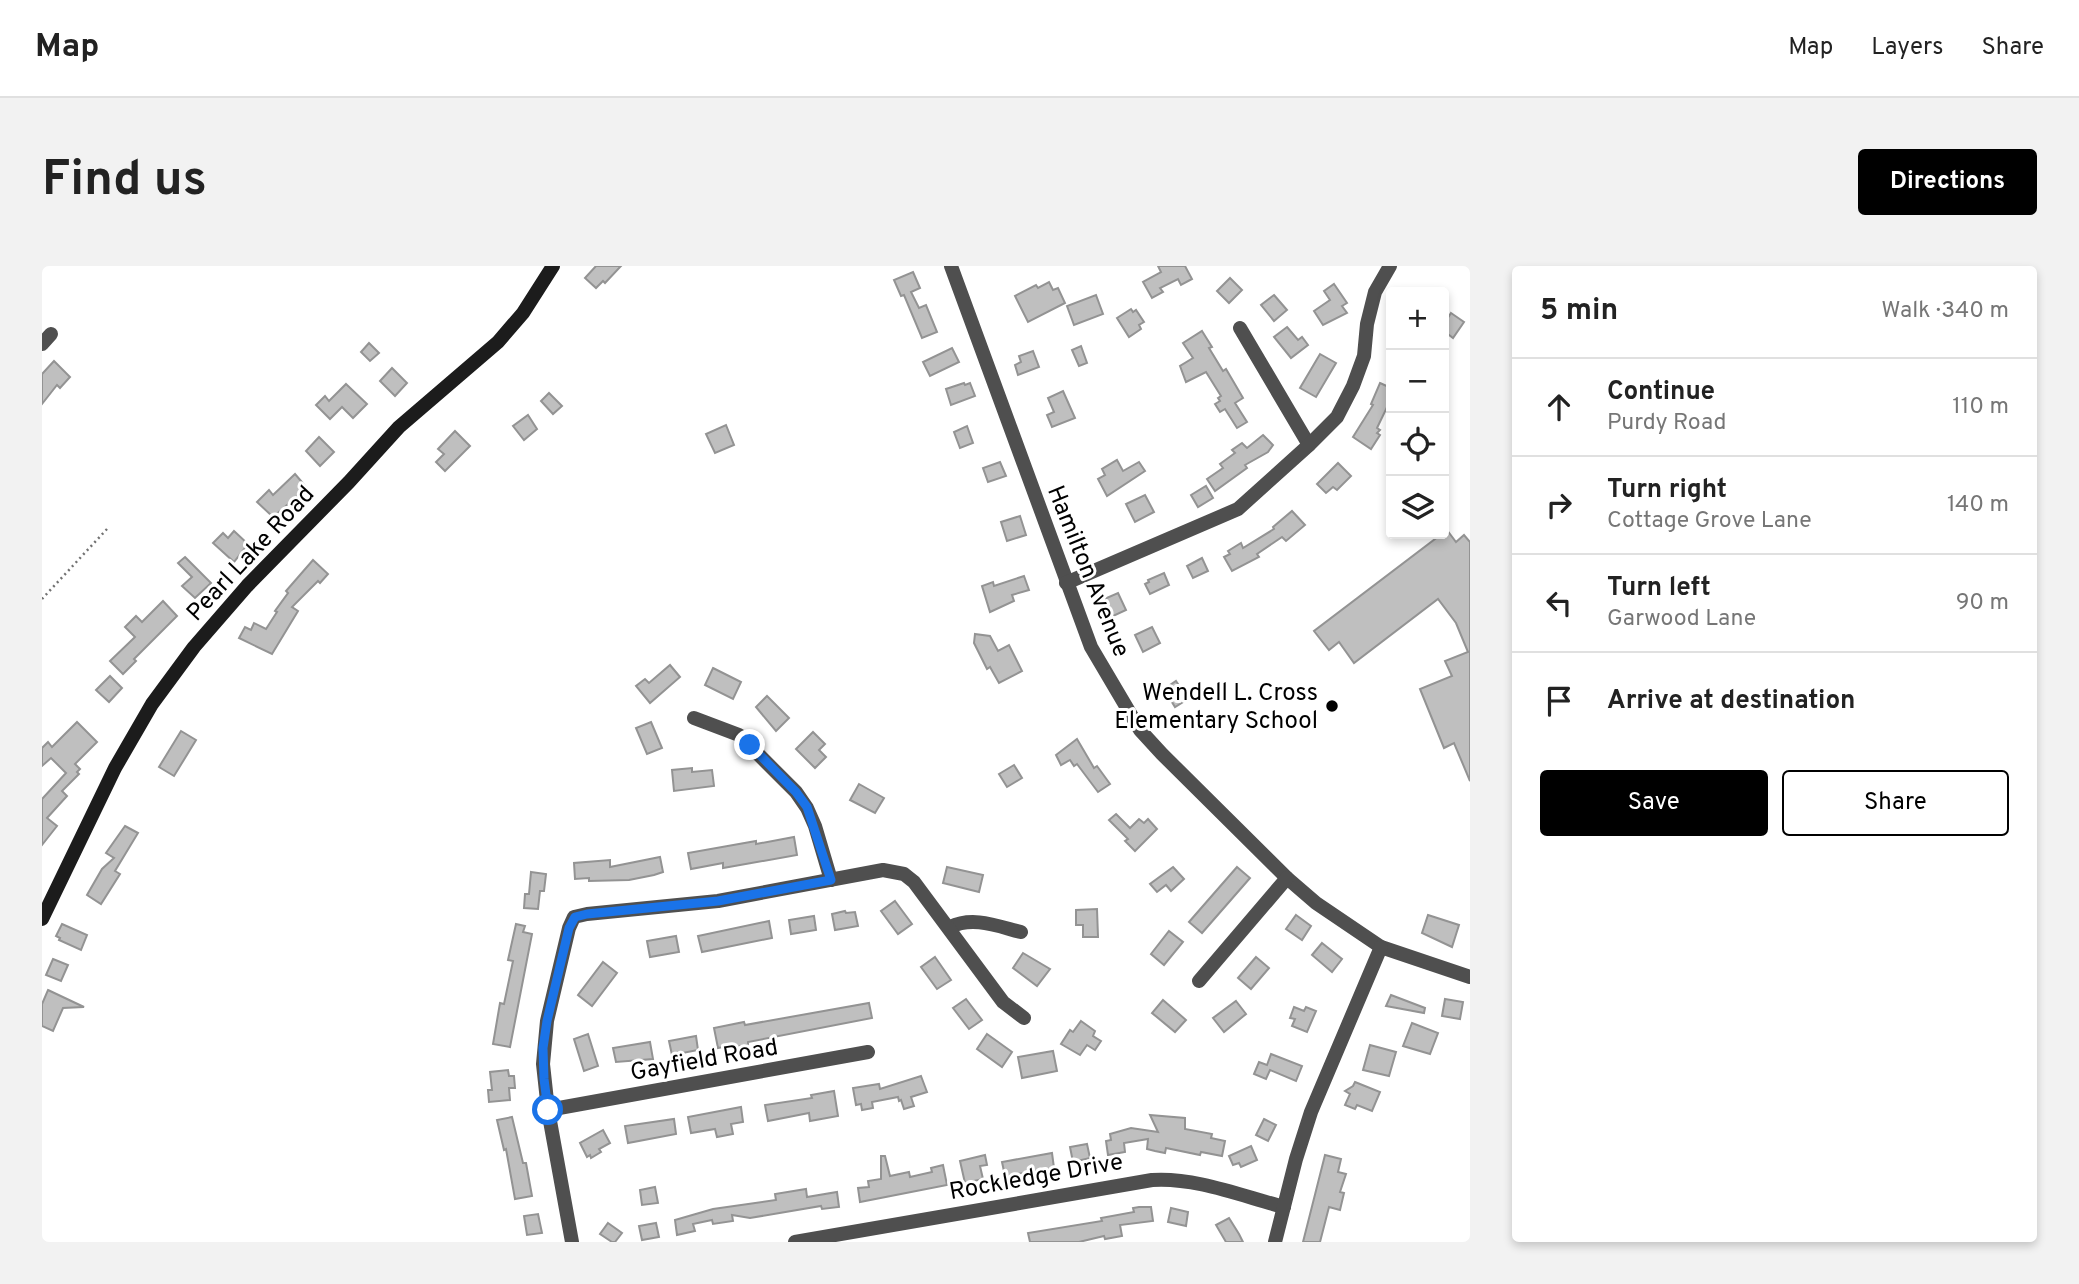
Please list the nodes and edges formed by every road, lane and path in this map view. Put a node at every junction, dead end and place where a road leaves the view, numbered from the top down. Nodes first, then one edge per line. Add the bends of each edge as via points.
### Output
1 (553, 266) edge
2 (951, 266) edge
3 (1390, 266) edge
4 (1240, 328) dead end
5 (1309, 445) junction
6 (107, 529) dead end
7 (1066, 583) junction
8 (42, 599) edge
9 (694, 718) dead end
10 (1287, 878) junction
11 (831, 880) junction
12 (42, 919) edge
13 (950, 927) junction
14 (1021, 932) dead end
15 (1381, 947) junction
16 (1470, 977) edge
17 (1199, 981) dead end
18 (1024, 1018) dead end
19 (868, 1052) dead end
20 (548, 1110) junction
21 (1283, 1207) junction
22 (572, 1242) edge
23 (795, 1242) edge
24 (1275, 1242) edge

1 - 12 main road, Pearl Lake Road via 498,342 399,427 194,647 152,704 115,768
2 - 7 street, Hamilton Avenue
3 - 5 street via 1375,292 1364,356 1353,386 1336,417
4 - 5 street
5 - 7 street via 1238,509
6 - 8 path
7 - 10 street, Hamilton Avenue via 1091,647 1140,730
9 - 11 street via 739,735 796,792 815,827
10 - 15 street, Hamilton Avenue
10 - 17 street
11 - 13 street via 883,870 904,874
11 - 20 street via 718,901 575,917 545,1035
13 - 14 street via 975,922
13 - 18 street via 1003,1002
15 - 16 street, Hamilton Avenue
15 - 21 street via 1311,1112
19 - 20 street, Gayfield Road
20 - 22 street
21 - 23 street, Rockledge Drive via 1161,1179
21 - 24 street

